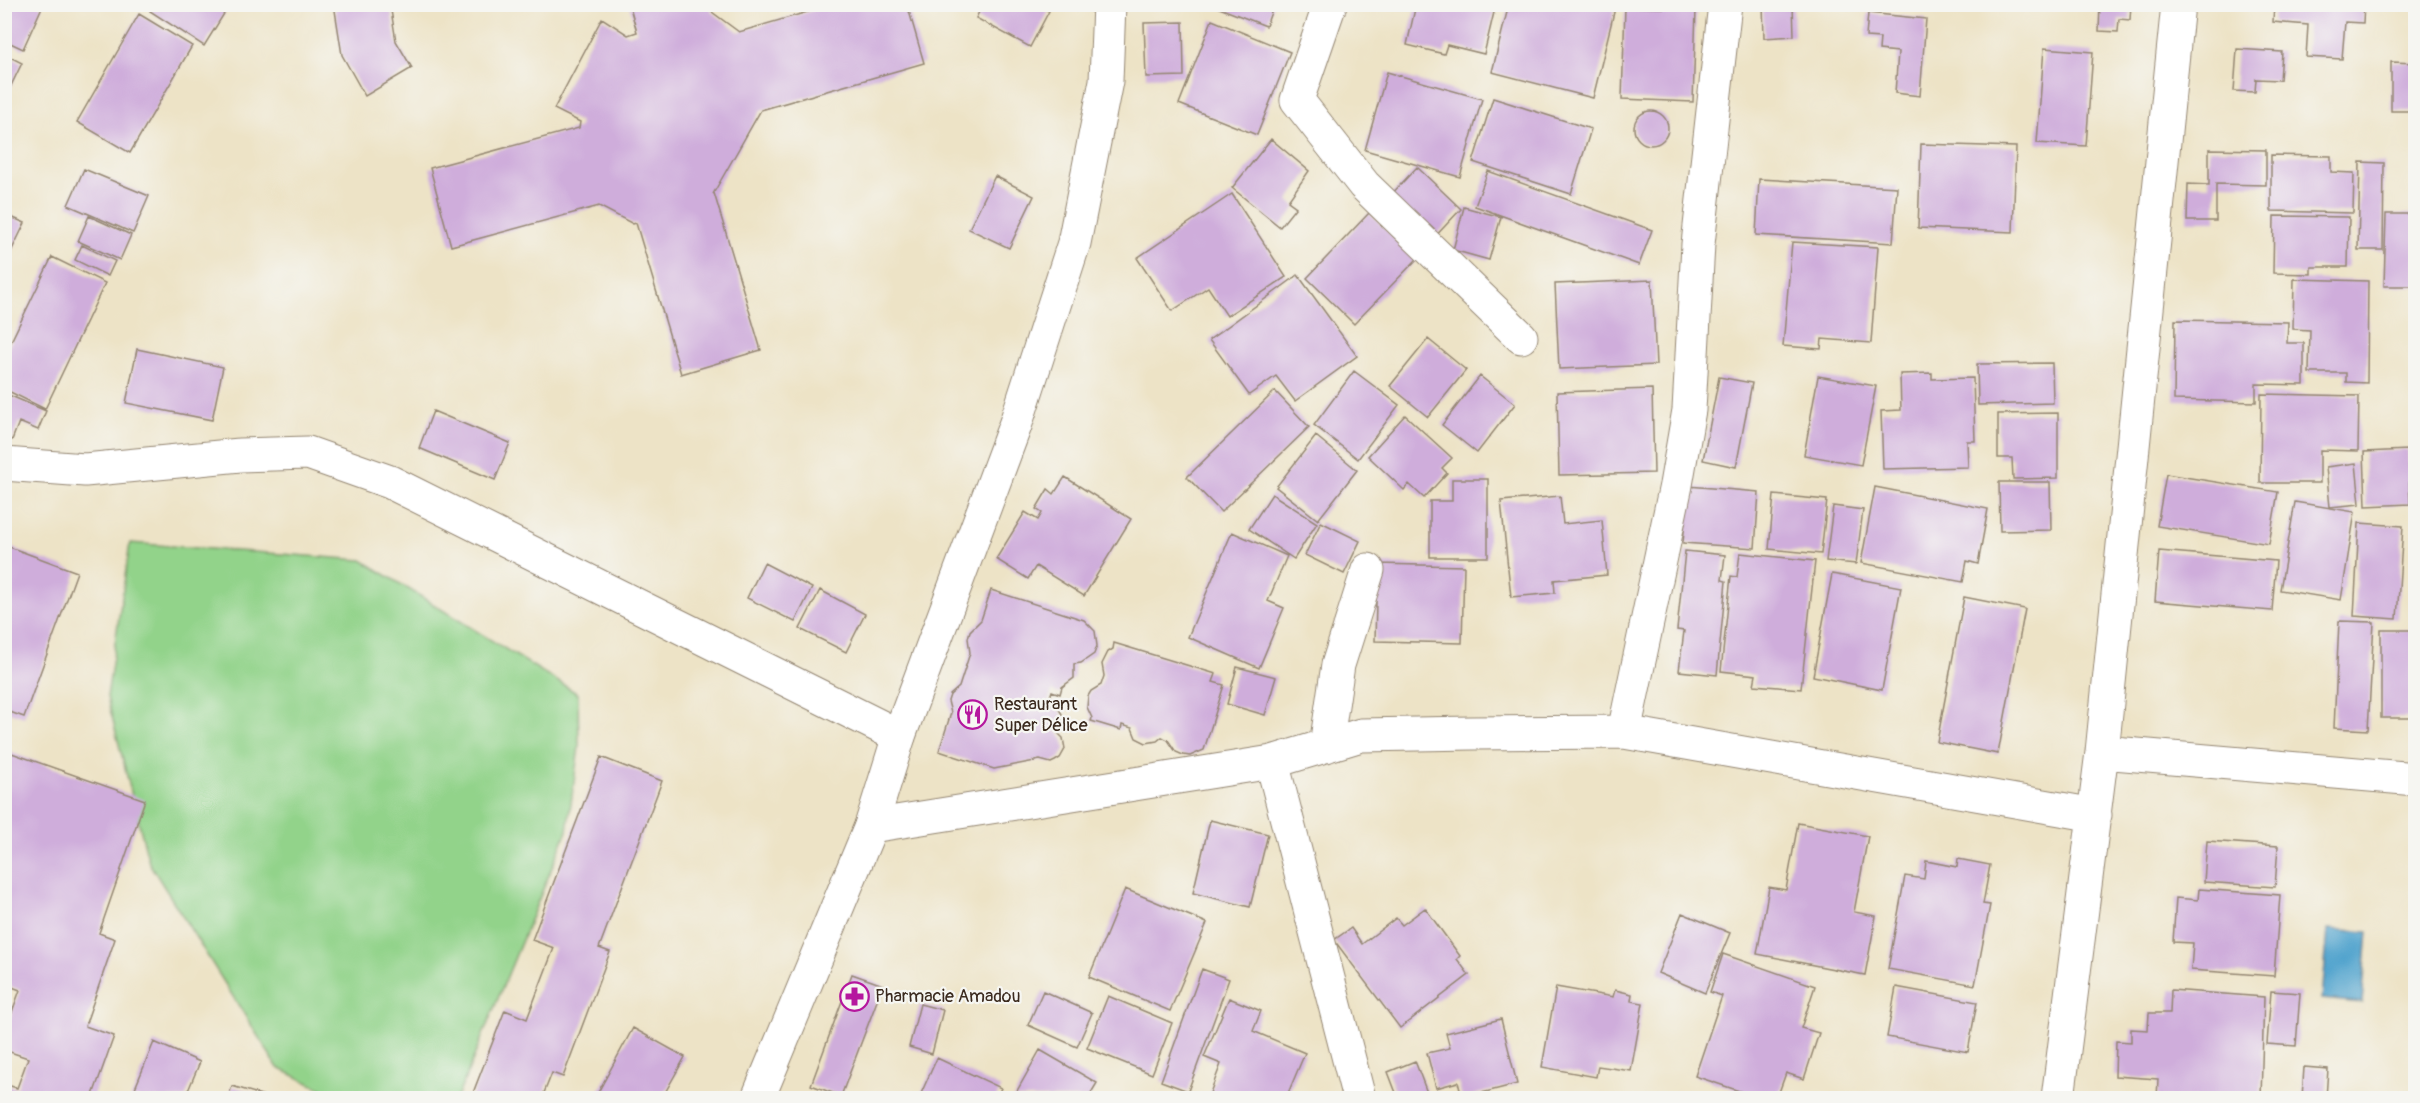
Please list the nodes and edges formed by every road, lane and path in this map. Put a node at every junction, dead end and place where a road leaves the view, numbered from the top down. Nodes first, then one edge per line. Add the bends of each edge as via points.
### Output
1 (1109, 4) edge
2 (1330, 4) edge
3 (1725, 4) edge
4 (2178, 4) edge
5 (1521, 337) dead end
6 (4, 464) edge
7 (1368, 570) dead end
8 (1624, 732) junction
9 (899, 736) junction
10 (1326, 746) junction
11 (2102, 752) junction
12 (1272, 762) junction
13 (2415, 779) edge
14 (2095, 815) junction
15 (871, 826) junction
16 (758, 1098) edge
17 (1359, 1098) edge
18 (2058, 1098) edge

1 - 9 street via 1106,81 1074,243 1012,433
2 - 5 street via 1297,100 1365,185
3 - 8 street via 1698,244 1689,410
4 - 11 street
6 - 9 street via 85,470 240,455 308,453 390,482
7 - 10 street via 1338,664
8 - 10 street via 1361,735
8 - 14 street
9 - 15 street
10 - 12 street
11 - 13 street
11 - 14 street
12 - 15 street
12 - 17 street
14 - 18 street
15 - 16 street

